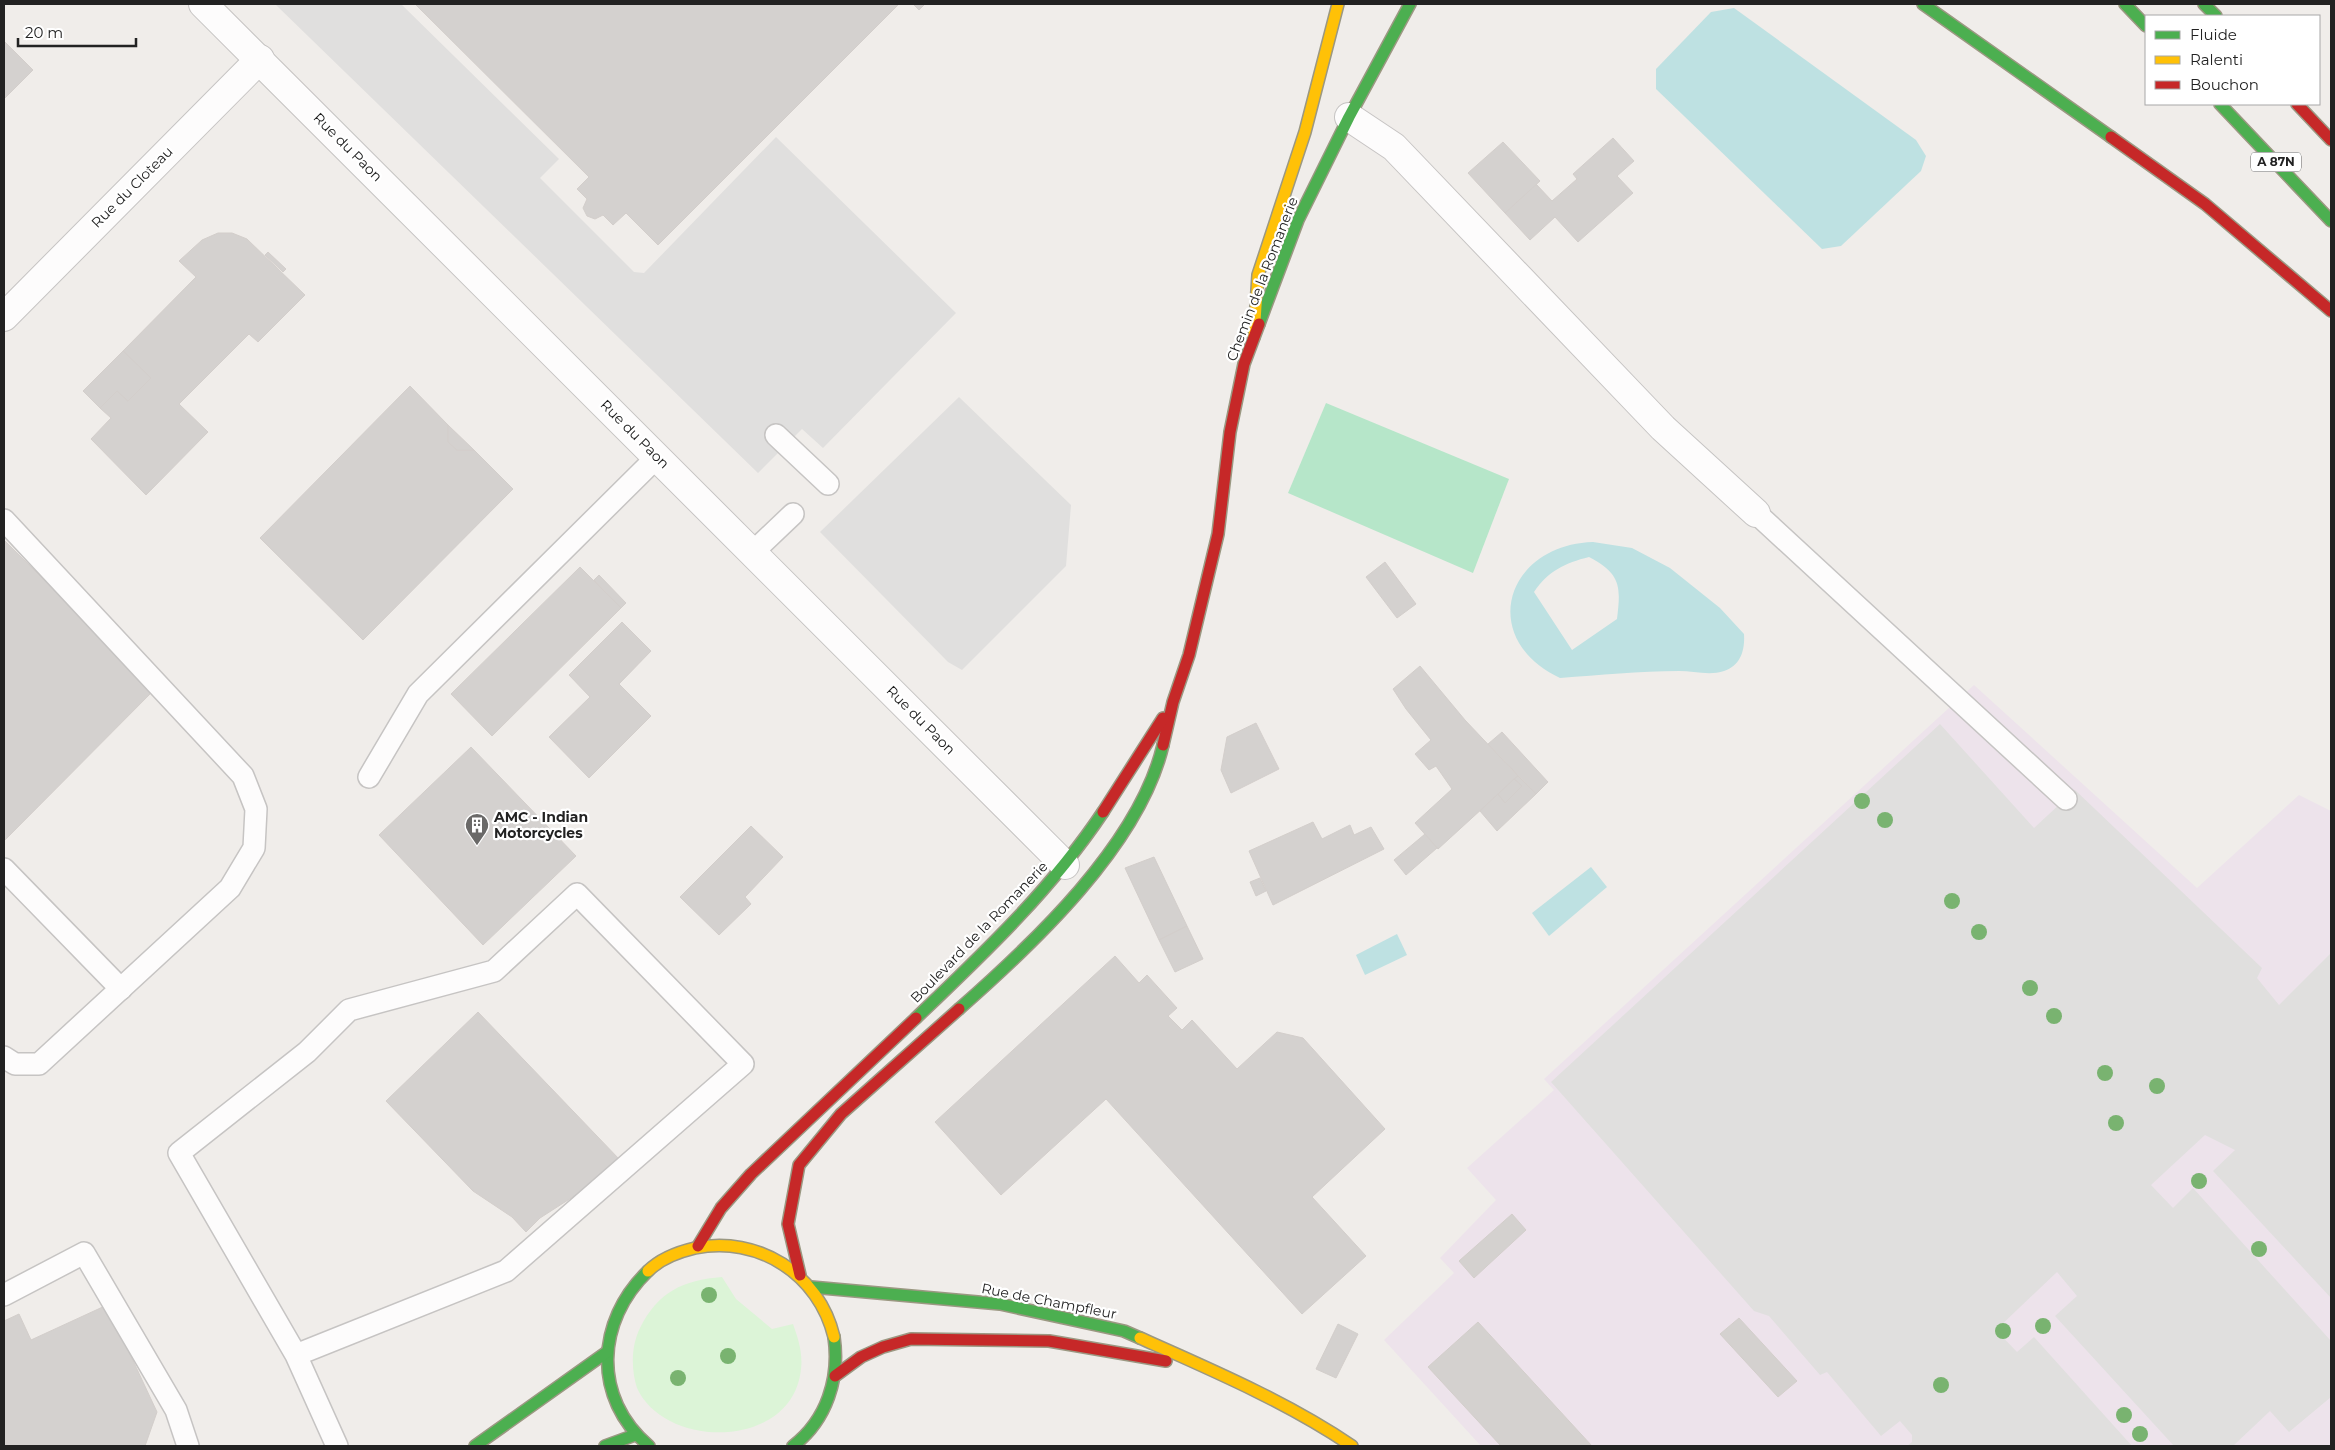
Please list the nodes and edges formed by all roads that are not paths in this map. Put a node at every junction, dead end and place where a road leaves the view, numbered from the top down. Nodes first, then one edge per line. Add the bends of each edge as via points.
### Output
1 (203, 4) edge
2 (1338, 4) edge
3 (1410, 4) edge
4 (1923, 4) edge
5 (2126, 4) edge
6 (2204, 4) edge
7 (2215, 15) edge
8 (2145, 25) edge
9 (260, 59) junction
10 (2221, 105) edge
11 (2298, 105) edge
12 (1349, 117) junction
13 (2331, 140) edge
14 (2331, 221) edge
15 (2331, 311) edge
16 (4, 317) edge
17 (1254, 337) junction
18 (776, 435) dead end
19 (657, 457) junction
20 (828, 484) dead end
21 (1756, 513) joint
22 (793, 514) dead end
23 (4, 520) edge
24 (753, 552) junction
25 (1173, 702) junction
26 (368, 777) dead end
27 (2066, 799) dead end
28 (1065, 865) junction
29 (4, 869) edge
30 (121, 989) junction
31 (4, 1057) edge
32 (698, 1246) junction
33 (800, 1275) junction
34 (811, 1287) junction
35 (4, 1295) edge
36 (607, 1352) junction
37 (296, 1355) junction
38 (1214, 1371) junction
39 (835, 1376) junction
40 (635, 1435) junction
41 (188, 1446) edge
42 (337, 1446) edge
43 (475, 1446) edge
44 (604, 1446) edge
45 (649, 1446) edge
46 (793, 1446) edge
47 (1352, 1446) edge

1 - 9 street, Rue du Paon
2 - 17 main road via 1305,132 1258,276
3 - 12 main road, Chemin de la Romanerie
4 - 15 main road via 2205,204
5 - 8 main road
6 - 7 main road
9 - 16 street, Rue du Cloteau
9 - 19 street, Rue du Paon
10 - 14 main road, A 87N
11 - 13 main road
12 - 17 main road, Chemin de la Romanerie via 1298,220
12 - 21 street via 1394,147 1663,428
17 - 25 main road, Chemin de la Romanerie via 1244,364 1230,432 1218,534 1189,656
18 - 20 lane
19 - 24 street, Rue du Paon
19 - 26 lane via 418,694
21 - 27 lane
22 - 24 lane
23 - 30 lane via 243,776 256,809 254,848 230,888
24 - 28 street, Rue du Paon
25 - 28 main road, Boulevard de la Romanerie via 1105,810
25 - 33 main road via 1158,766 1129,823 1090,877 1039,933 980,990 841,1114 799,1164 788,1224
28 - 32 main road, Boulevard de la Romanerie via 1020,915 885,1049 774,1150 730,1196 708,1224
29 - 30 lane
30 - 31 lane via 40,1064 15,1064
32 - 33 main road via 734,1245 769,1254
32 - 36 main road via 663,1260 634,1284 615,1315
33 - 34 main road
34 - 38 main road, Rue de Champfleur via 1000,1304 1124,1331
34 - 39 main road via 827,1314 835,1344
35 - 41 lane via 84,1254 176,1410
36 - 40 main road via 613,1396
36 - 43 main road
37 - 37 lane via 506,1271 743,1064 577,894 494,971 349,1010 307,1052 179,1153
37 - 42 lane
38 - 39 main road, Rue de Champfleur via 1049,1341 911,1339 861,1357
38 - 47 main road, Rue de Champfleur via 1327,1429
39 - 46 main road via 823,1412 801,1441
40 - 44 main road
40 - 45 main road

